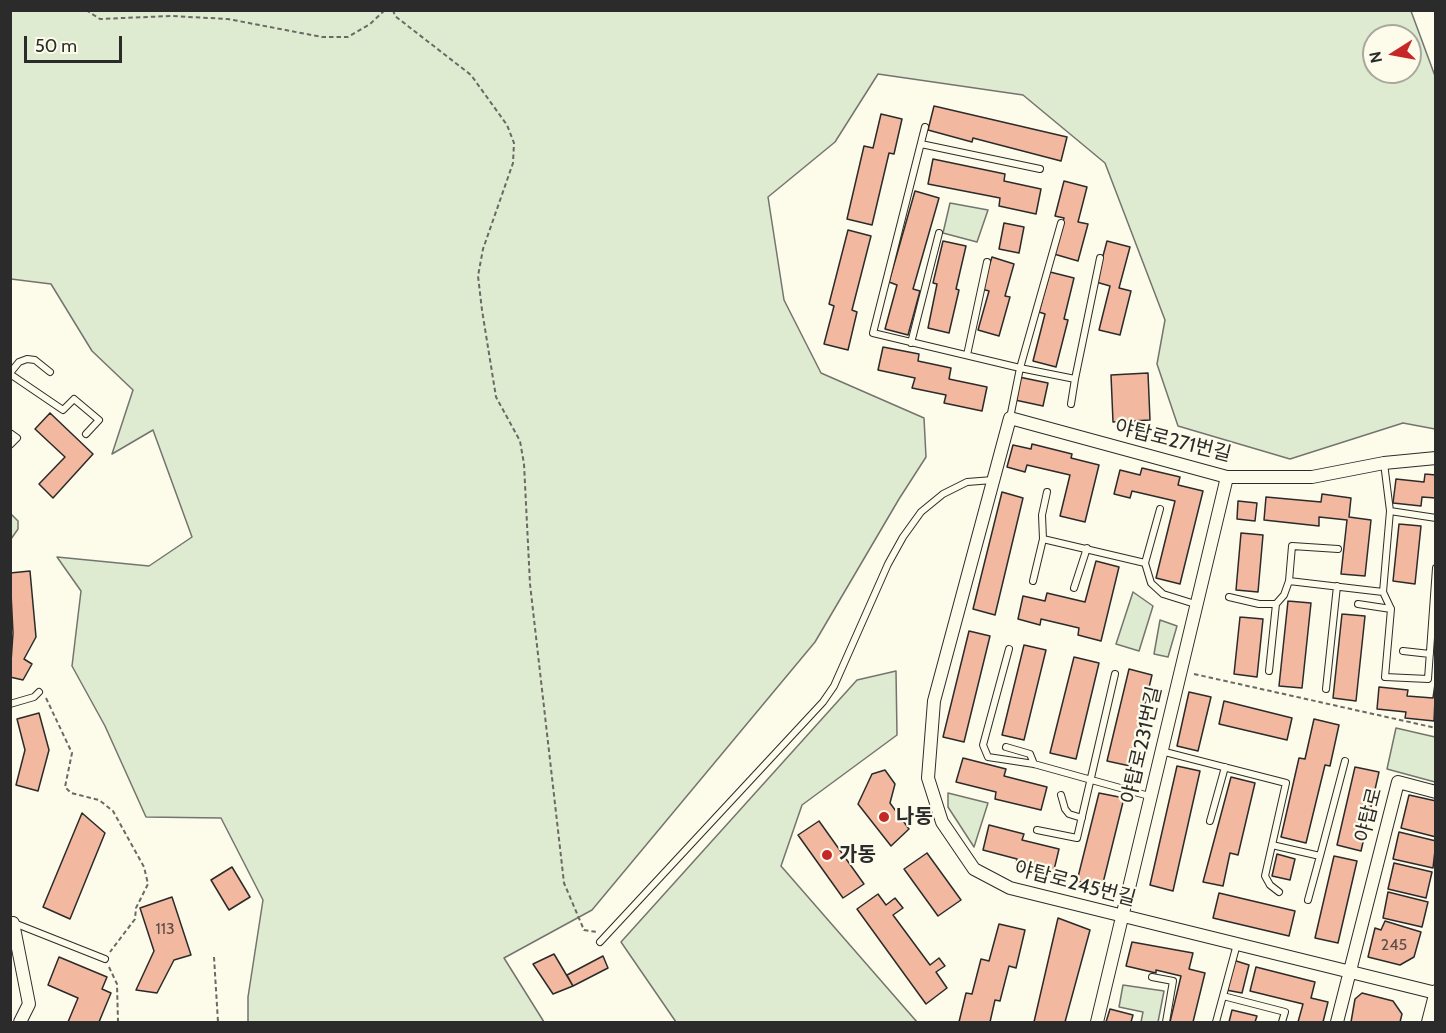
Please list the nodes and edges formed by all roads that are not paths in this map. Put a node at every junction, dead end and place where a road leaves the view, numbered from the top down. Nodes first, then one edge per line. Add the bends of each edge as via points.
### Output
1 (925, 127) dead end
2 (921, 144) junction
3 (1040, 169) dead end
4 (1061, 223) dead end
5 (939, 233) dead end
6 (1100, 258) dead end
7 (987, 262) dead end
8 (911, 343) junction
9 (967, 355) junction
10 (1020, 368) junction
11 (50, 372) dead end
12 (10, 374) edge
13 (1076, 379) junction
14 (1071, 404) dead end
15 (1010, 418) junction
16 (10, 433) edge
17 (86, 434) dead end
18 (10, 445) edge
19 (1436, 458) edge
20 (1384, 463) junction
21 (1227, 477) junction
22 (994, 480) junction
23 (1047, 492) dead end
24 (1160, 509) dead end
25 (1390, 511) junction
26 (1436, 518) edge
27 (1043, 539) junction
28 (1086, 548) junction
29 (1338, 549) dead end
30 (1145, 563) junction
31 (1436, 568) edge
32 (1033, 581) dead end
33 (1289, 581) junction
34 (1337, 586) junction
35 (1074, 588) dead end
36 (1383, 592) junction
37 (1229, 597) dead end
38 (1195, 604) junction
39 (1276, 604) junction
40 (1358, 604) dead end
41 (1391, 609) junction
42 (1010, 649) dead end
43 (1403, 651) dead end
44 (1430, 654) junction
45 (1269, 671) dead end
46 (1114, 674) dead end
47 (1326, 689) dead end
48 (39, 692) road end
49 (10, 704) edge
50 (1006, 747) dead end
51 (1160, 751) junction
52 (1345, 761) dead end
53 (1034, 764) junction
54 (1226, 766) junction
55 (1090, 779) junction
56 (1436, 792) edge
57 (1061, 795) dead end
58 (1149, 796) junction
59 (1082, 818) junction
60 (1210, 821) dead end
61 (1037, 830) dead end
62 (1272, 845) junction
63 (1320, 856) junction
64 (1279, 892) dead end
65 (1308, 900) dead end
66 (1121, 918) junction
67 (13, 923) joint
68 (600, 942) dead end
69 (1237, 944) junction
70 (105, 959) road end
71 (1350, 972) junction
72 (1152, 977) dead end
73 (1435, 992) edge
74 (1223, 996) junction
75 (20, 1023) edge
76 (1097, 1023) edge
77 (1166, 1023) edge
78 (1216, 1023) edge
79 (1282, 1023) edge
80 (1337, 1023) edge
81 (1428, 1023) edge

1 - 2 lane
2 - 3 lane
2 - 8 lane via 873,333
4 - 10 lane
5 - 8 lane
6 - 13 lane
7 - 9 lane
8 - 9 lane
9 - 10 lane
10 - 13 lane
10 - 15 lane
11 - 12 lane via 35,360 27,359
12 - 17 lane via 63,410 74,399 99,420
13 - 14 lane
15 - 21 street, 야탑로271번길
15 - 22 street, 야탑로245번길
16 - 18 lane via 17,438
19 - 20 street, 야탑로271번길
20 - 21 street, 야탑로271번길 via 1312,477
20 - 25 lane
21 - 38 street, 야탑로231번길
22 - 66 street, 야탑로245번길 via 934,701 928,778 942,822 974,869 1010,888
22 - 68 lane via 967,482 943,494 921,512 888,564 838,678 823,702
23 - 27 lane via 1042,515
24 - 30 lane
25 - 26 lane
25 - 36 lane
27 - 28 lane
27 - 32 lane
28 - 30 lane
28 - 35 lane
29 - 33 lane via 1292,546
30 - 38 lane via 1151,583 1163,594
31 - 44 lane
33 - 34 lane
33 - 39 lane
34 - 36 lane
34 - 47 lane
36 - 41 lane
37 - 39 lane
38 - 51 street, 야탑로231번길
39 - 45 lane
40 - 41 lane
41 - 44 lane via 1385,677 1428,679
42 - 53 lane via 984,751 988,757
43 - 44 lane
46 - 55 lane
48 - 49 lane
50 - 53 lane via 1030,754
51 - 54 lane
51 - 58 street, 야탑로231번길
52 - 63 lane
53 - 55 lane
54 - 60 lane
54 - 62 lane via 1286,783
55 - 58 lane
55 - 59 lane
56 - 71 street, 야탑로 via 1398,782
57 - 59 lane via 1069,814
58 - 66 street, 야탑로231번길
59 - 61 lane via 1077,838
62 - 63 lane
62 - 64 lane via 1265,876
63 - 65 lane
66 - 69 street, 야탑로245번길
66 - 76 street, 야탑로231번길
67 - 70 lane
67 - 75 street via 30,1004
69 - 71 street, 야탑로245번길
69 - 74 lane
71 - 73 street, 야탑로245번길
71 - 80 street
72 - 77 lane via 1173,981
73 - 81 street
74 - 78 lane
74 - 79 lane via 1285,1011

